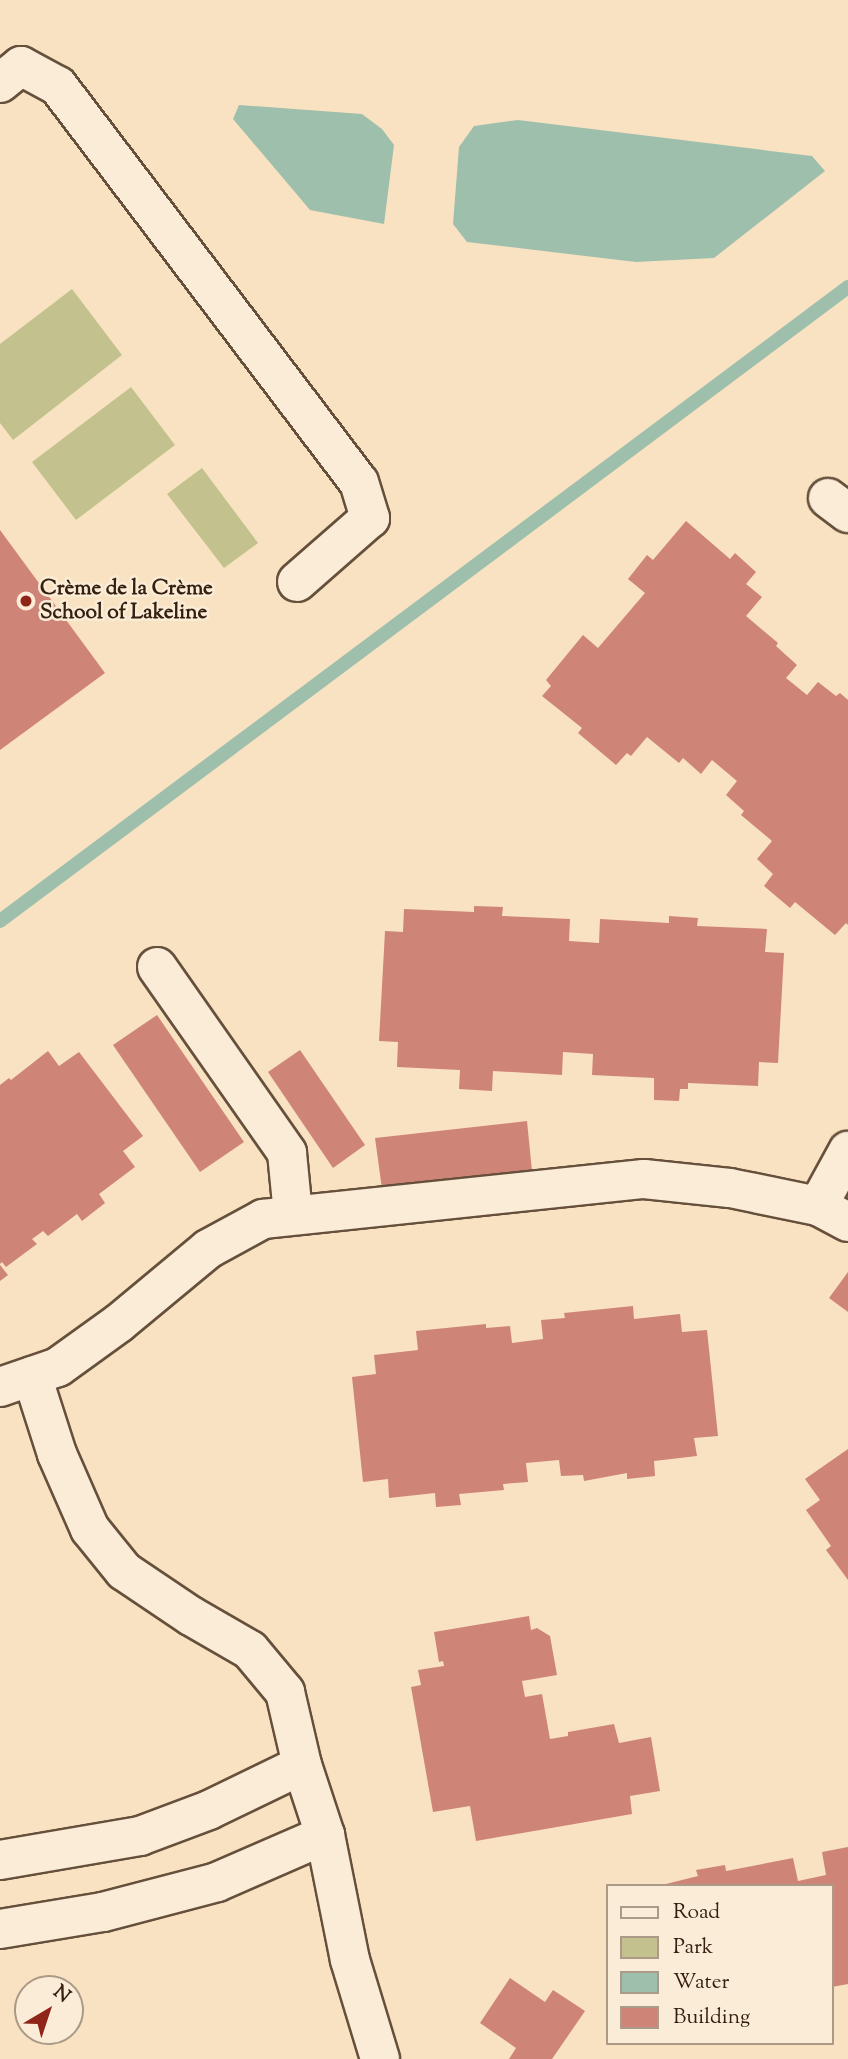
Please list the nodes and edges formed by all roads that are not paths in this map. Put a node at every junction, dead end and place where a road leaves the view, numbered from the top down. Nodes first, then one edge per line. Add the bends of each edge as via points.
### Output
1 (0, 83) edge
2 (297, 582) dead end
3 (157, 967) dead end
4 (848, 1151) edge
5 (293, 1214) junction
6 (833, 1214) edge
7 (16, 1382) edge
8 (302, 1765) junction
9 (325, 1835) junction
10 (0, 1860) edge
11 (0, 1929) edge
12 (380, 2059) edge

1 - 2 lane via 21,66 58,86 359,482 370,518
3 - 5 lane via 287,1153
4 - 6 lane
5 - 6 lane via 643,1180 730,1188
5 - 7 lane via 263,1219 208,1249 68,1360
7 - 8 lane via 57,1454 90,1529 124,1571 250,1650 285,1692
8 - 9 lane
8 - 10 lane via 209,1810 140,1836
9 - 11 lane via 217,1882 103,1912
9 - 12 lane via 350,1960

